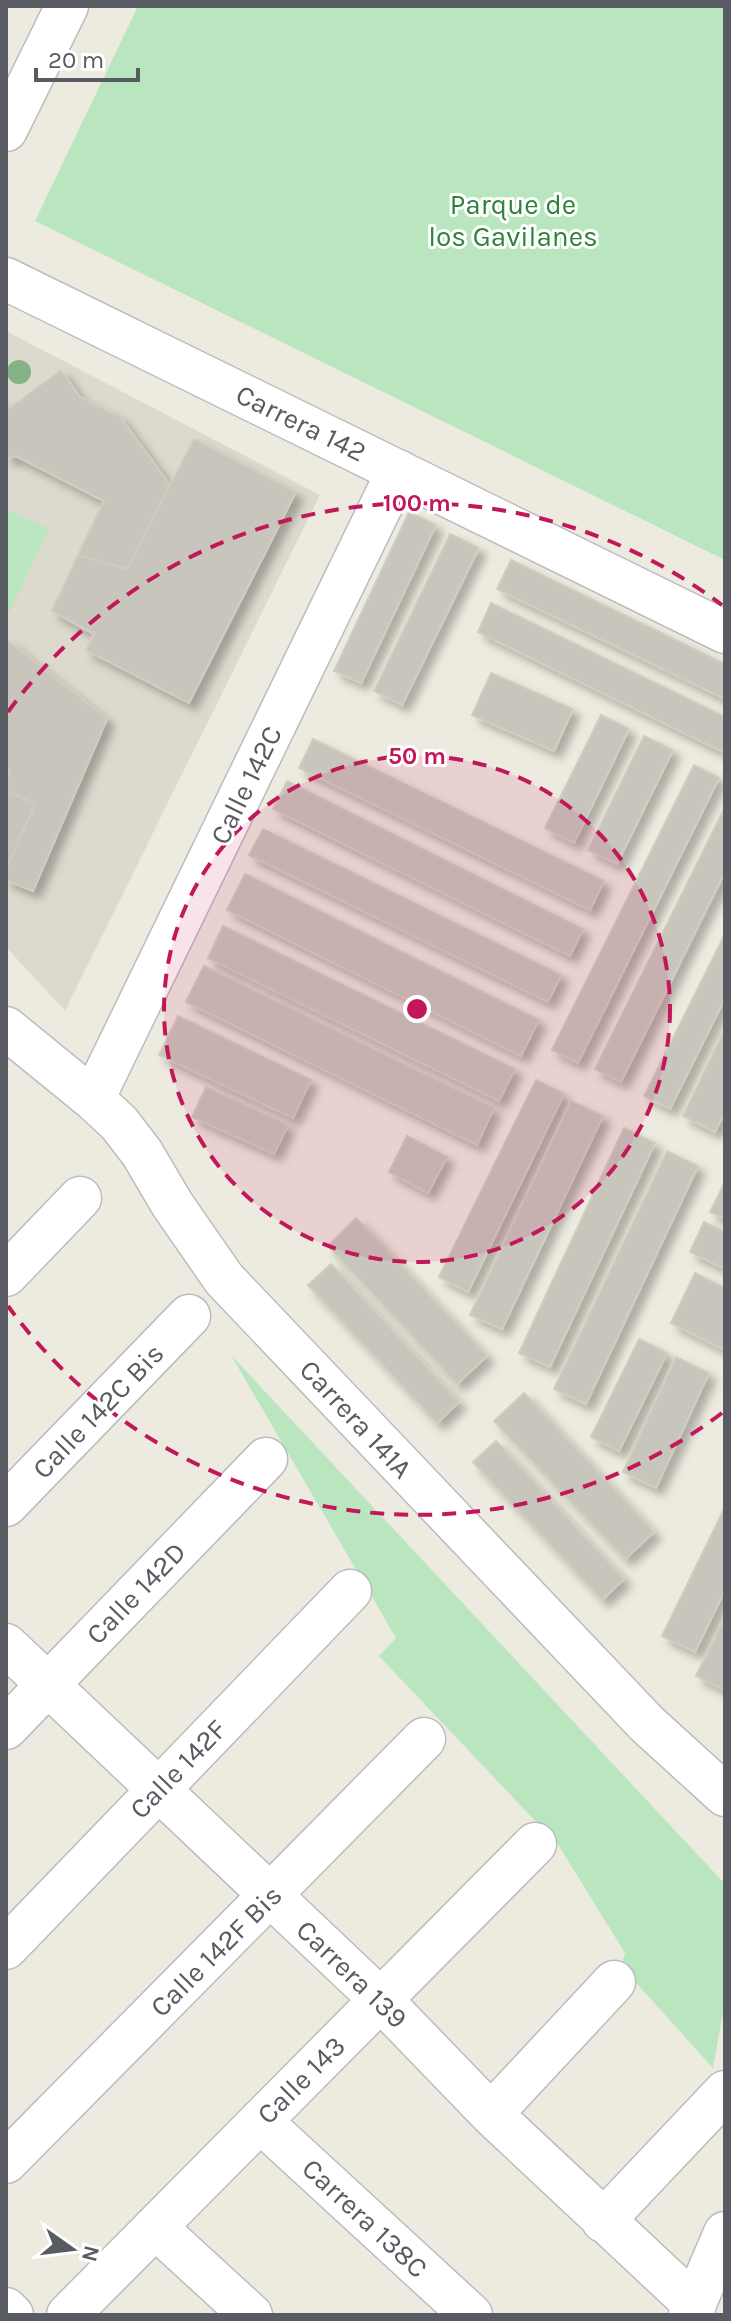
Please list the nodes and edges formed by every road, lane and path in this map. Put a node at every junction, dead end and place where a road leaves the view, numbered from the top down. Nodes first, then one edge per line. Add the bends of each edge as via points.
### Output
1 (67, 6) edge
2 (6, 130) edge
3 (6, 279) edge
4 (398, 471) junction
5 (725, 632) edge
6 (6, 1028) edge
7 (93, 1099) junction
8 (80, 1198) dead end
9 (6, 1275) edge
10 (189, 1316) dead end
11 (266, 1459) dead end
12 (6, 1505) edge
13 (350, 1591) dead end
14 (6, 1645) edge
15 (47, 1685) junction
16 (6, 1728) edge
17 (424, 1739) dead end
18 (158, 1790) junction
19 (725, 1795) edge
20 (535, 1844) dead end
21 (271, 1896) junction
22 (6, 1948) edge
23 (614, 1982) dead end
24 (381, 2000) junction
25 (725, 2092) edge
26 (491, 2114) junction
27 (260, 2121) junction
28 (6, 2162) edge
29 (603, 2221) junction
30 (155, 2227) junction
31 (725, 2233) edge
32 (6, 2309) edge
33 (692, 2310) edge
34 (12, 2315) edge
35 (68, 2315) edge
36 (251, 2315) edge
37 (471, 2315) edge

1 - 2 street
3 - 4 street, Carrera 142
4 - 5 street, Carrera 142
4 - 7 street, Calle 142C
6 - 7 street, Carrera 141A
7 - 19 street, Carrera 141A via 142,1153 224,1279 647,1724
8 - 9 street
10 - 12 street, Calle 142C Bis
11 - 15 street, Calle 142D
13 - 18 street, Calle 142F
14 - 15 street, Carrera 139
15 - 16 street, Calle 142D
15 - 18 street, Carrera 139
17 - 21 street, Calle 142F Bis
18 - 21 street, Carrera 139
18 - 22 street, Calle 142F
20 - 24 street, Calle 143
21 - 24 street, Carrera 139
21 - 28 street, Calle 142F Bis
23 - 26 street
24 - 26 street, Carrera 139
24 - 27 street, Calle 143
25 - 29 street
26 - 29 street, Carrera 139
27 - 30 street, Calle 143
27 - 37 street, Carrera 138C
29 - 33 street, Carrera 139
30 - 35 street, Calle 143
30 - 36 street
31 - 33 street
32 - 34 street

